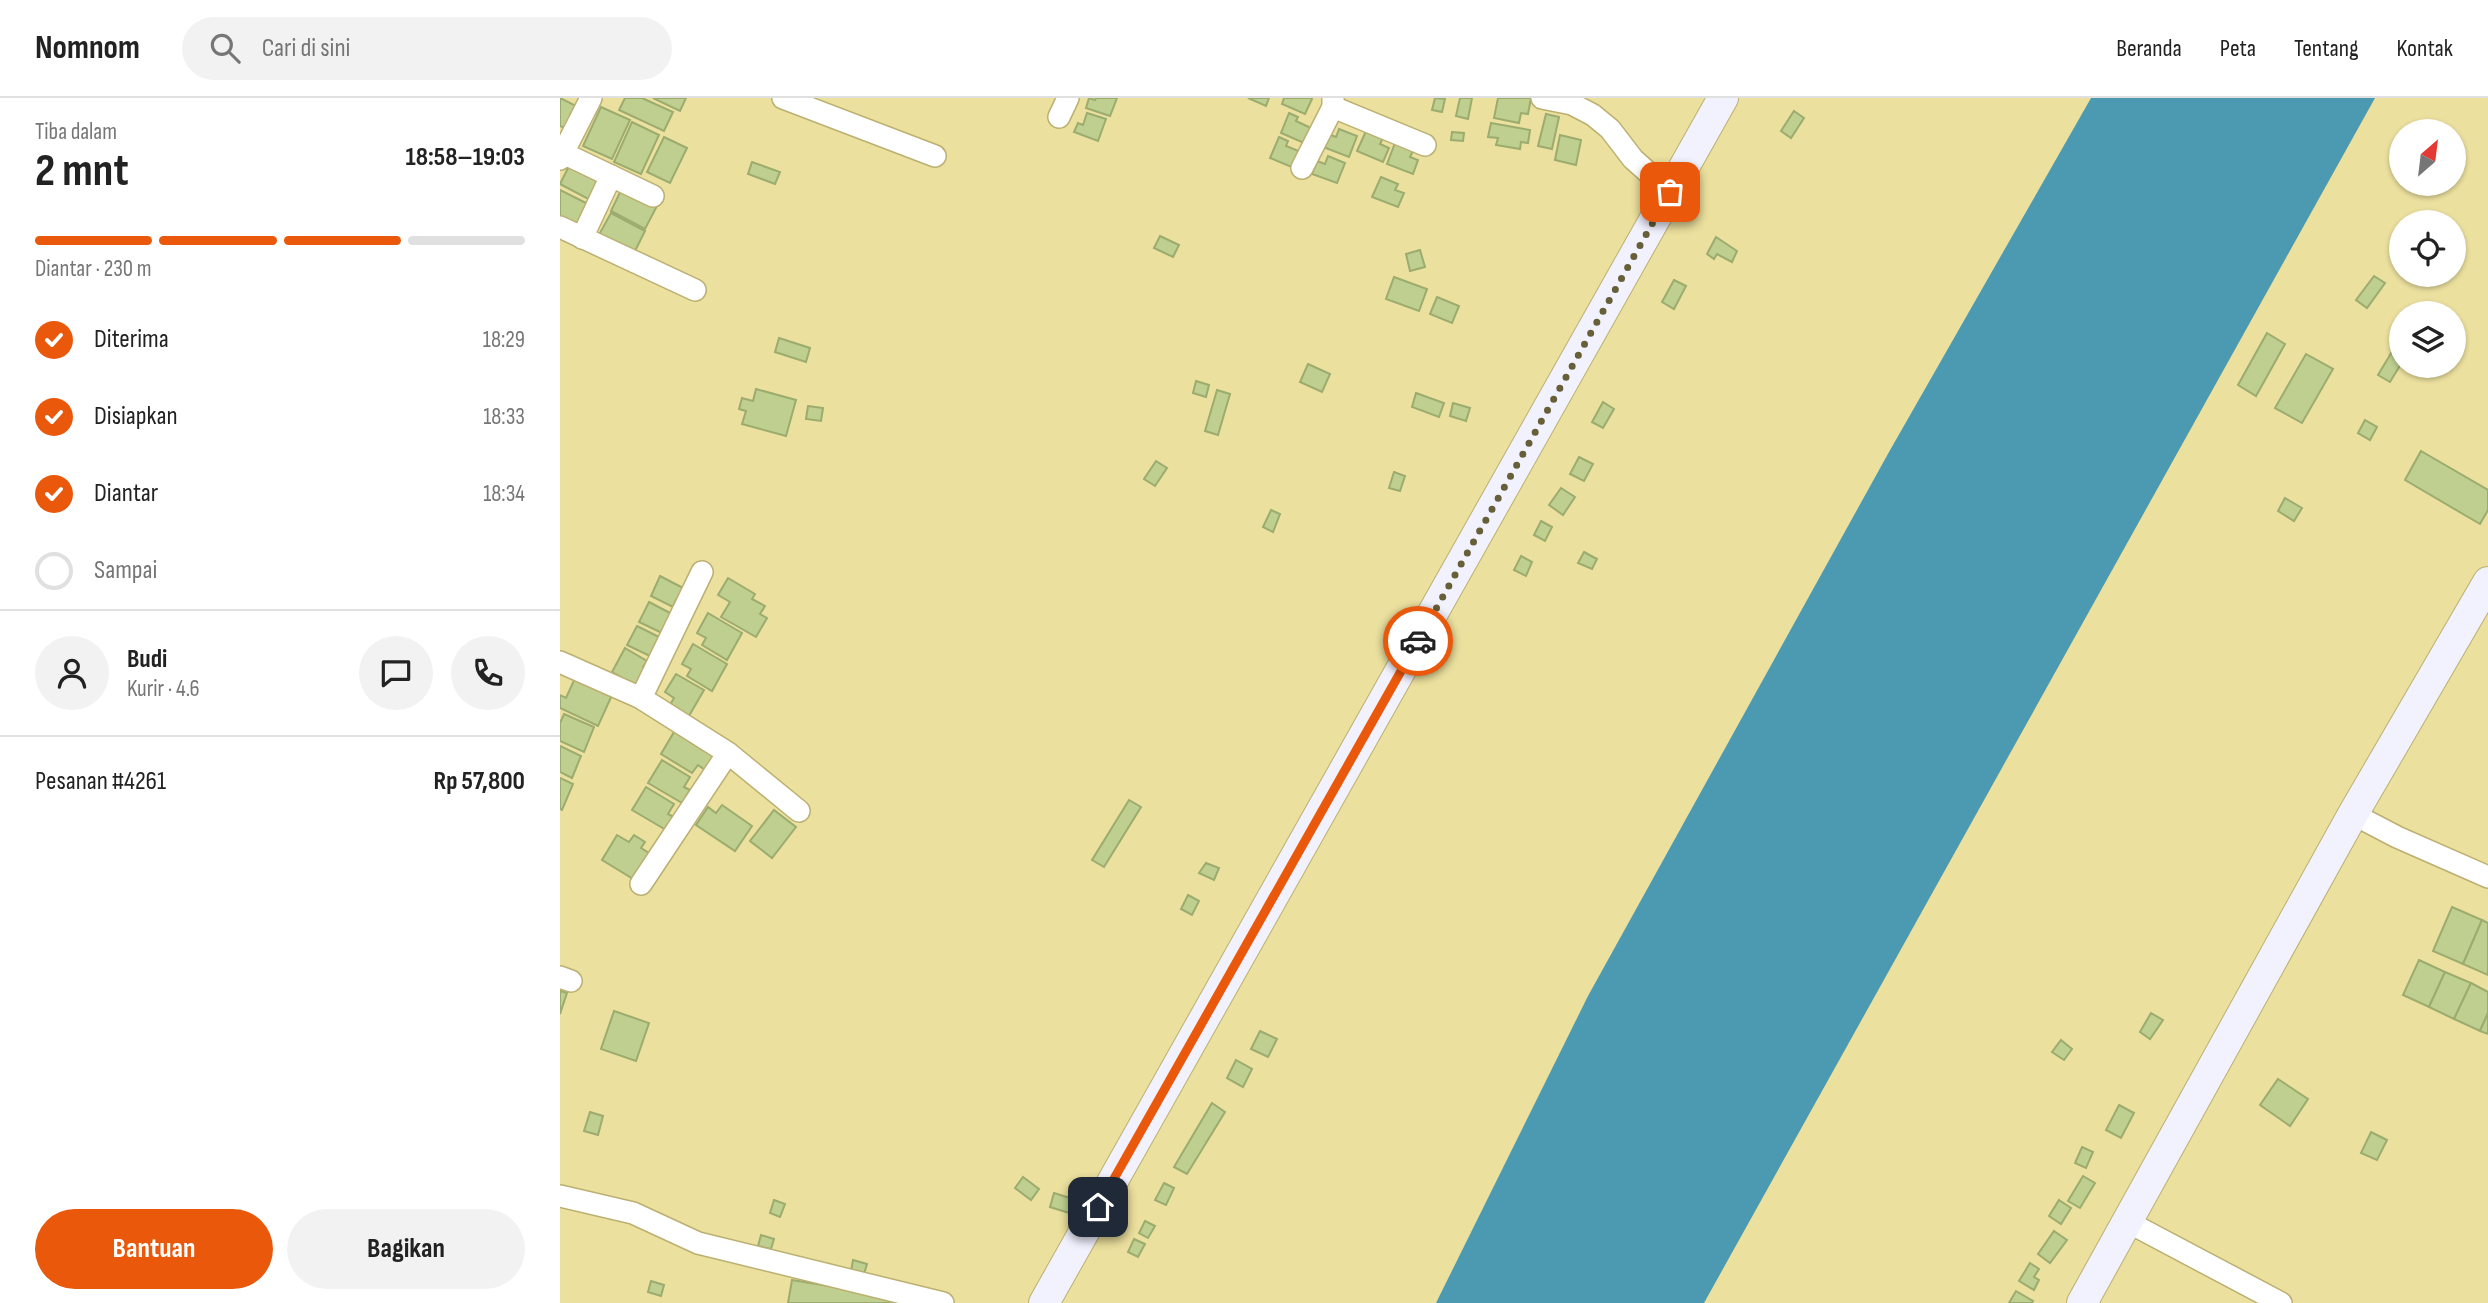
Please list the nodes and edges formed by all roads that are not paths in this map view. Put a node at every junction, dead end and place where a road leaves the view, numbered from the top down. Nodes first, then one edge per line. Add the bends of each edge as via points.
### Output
1 (591, 98) edge
2 (783, 98) edge
3 (1542, 98) edge
4 (1723, 98) edge
5 (1333, 103) edge
6 (1425, 145) dead end
7 (561, 156) edge
8 (935, 156) dead end
9 (1302, 168) dead end
10 (611, 176) junction
11 (1670, 192) junction
12 (653, 195) dead end
13 (560, 227) edge
14 (582, 238) junction
15 (695, 290) dead end
16 (702, 572) dead end
17 (2488, 582) edge
18 (560, 662) edge
19 (641, 698) junction
20 (728, 753) junction
21 (799, 811) dead end
22 (2376, 826) junction
23 (2488, 877) edge
24 (641, 884) dead end
25 (560, 1196) edge
26 (2137, 1227) junction
27 (943, 1303) edge
28 (1044, 1303) edge
29 (2082, 1303) edge
30 (2281, 1303) edge

1 - 7 street
2 - 8 street
3 - 11 street via 1572,104 1593,115
4 - 11 street
5 - 6 street
5 - 9 street
7 - 10 street
10 - 12 street
10 - 14 street
11 - 28 street
13 - 14 street
14 - 15 street
16 - 19 street
17 - 22 street
18 - 19 street
19 - 20 street
20 - 21 street
20 - 24 street
22 - 23 street
22 - 26 street
25 - 27 street via 633,1213 698,1242
26 - 29 street
26 - 30 street

